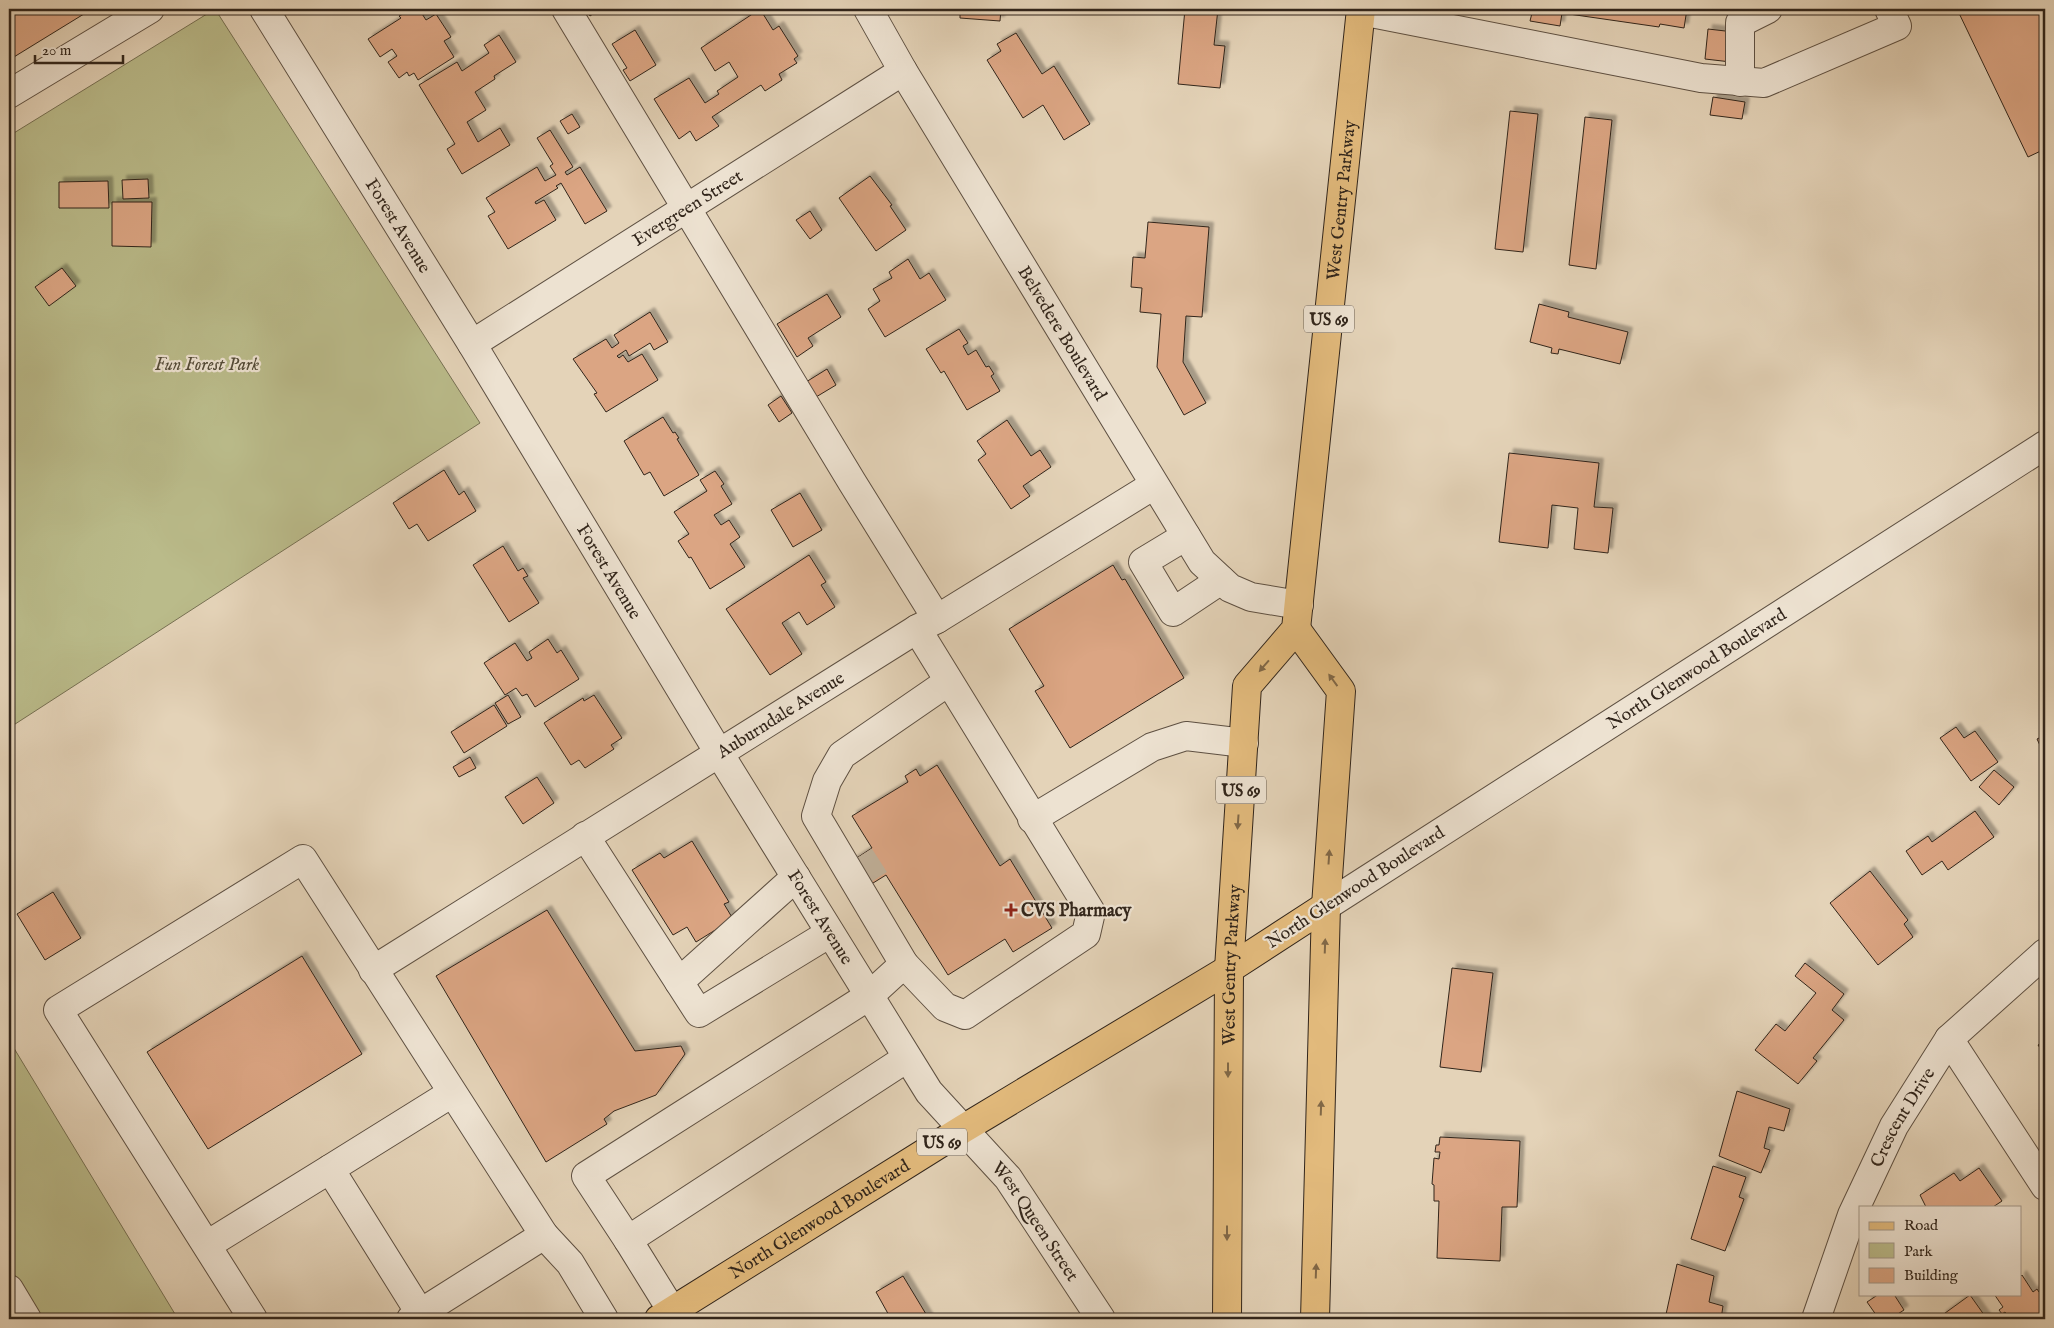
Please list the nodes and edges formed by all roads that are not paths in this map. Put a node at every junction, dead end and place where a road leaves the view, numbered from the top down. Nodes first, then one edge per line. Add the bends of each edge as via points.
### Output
1 (150, 9) edge
2 (264, 9) edge
3 (566, 9) edge
4 (868, 9) edge
5 (1768, 9) edge
6 (1889, 9) edge
7 (1361, 10) edge
8 (903, 71) junction
9 (1740, 82) junction
10 (9, 94) edge
11 (686, 208) junction
12 (472, 344) junction
13 (2045, 444) edge
14 (1154, 485) junction
15 (1186, 536) junction
16 (1221, 580) junction
17 (1297, 617) junction
18 (927, 624) junction
19 (948, 682) junction
20 (1244, 743) junction
21 (719, 753) junction
22 (822, 796) junction
23 (1032, 819) junction
24 (585, 836) junction
25 (860, 856) tunnel mouth
26 (796, 877) junction
27 (876, 881) tunnel mouth
28 (1326, 906) junction
29 (884, 930) junction
30 (830, 933) junction
31 (2045, 953) edge
32 (904, 964) junction
33 (1229, 969) junction
34 (373, 970) junction
35 (679, 982) junction
36 (869, 996) junction
37 (1949, 1039) junction
38 (908, 1058) junction
39 (452, 1093) junction
40 (963, 1128) junction
41 (330, 1169) junction
42 (2045, 1186) edge
43 (544, 1235) junction
44 (628, 1240) junction
45 (206, 1245) junction
46 (9, 1289) edge
47 (665, 1315) edge
48 (415, 1316) edge
49 (27, 1319) edge
50 (253, 1319) edge
51 (604, 1319) edge
52 (1101, 1319) edge
53 (1227, 1319) edge
54 (1315, 1319) edge
55 (1816, 1319) edge

1 - 10 street
2 - 12 street, Forest Avenue
3 - 11 street
4 - 8 street, Belvedere Boulevard
5 - 9 street via 1740,23
6 - 9 street via 1897,26 1764,83
7 - 9 street via 1701,78
7 - 17 main road, West Gentry Parkway / US 69
8 - 11 street, Evergreen Street
8 - 14 street, Belvedere Boulevard
11 - 12 street, Evergreen Street
11 - 18 street via 852,482
12 - 21 street, Forest Avenue
13 - 28 street, North Glenwood Boulevard
14 - 15 street, Belvedere Boulevard
14 - 18 street, Auburndale Avenue
15 - 16 street, Belvedere Boulevard via 1202,562
15 - 16 street via 1143,562 1173,612
16 - 17 street, Belvedere Boulevard via 1230,588
17 -> 20 main road, West Gentry Parkway / US 69 via 1247,686
28 -> 17 main road via 1341,691
18 - 19 street
18 - 21 street, Auburndale Avenue
19 - 22 street via 842,756
19 - 23 street
20 - 23 street via 1186,736 1152,747
20 -> 33 main road, West Gentry Parkway / US 69
21 - 24 street, Auburndale Avenue
21 - 26 street, Forest Avenue
22 - 25 street
22 - 29 street via 816,816
23 - 32 street via 1091,912 1086,934 965,1015 945,1007
24 - 34 street, Auburndale Avenue
24 - 35 street
26 - 30 street, Forest Avenue
26 - 35 street
27 - 29 street via 886,896
28 - 33 main road, North Glenwood Boulevard / US 69
54 -> 28 main road
29 - 32 street
30 - 35 street via 699,1013
30 - 36 street, Forest Avenue
31 - 37 street, Crescent Drive
32 - 36 street
33 - 40 main road, North Glenwood Boulevard / US 69
33 -> 53 main road, West Gentry Parkway
34 - 39 street
34 - 45 street via 302,859 58,1010
36 - 38 street, Forest Avenue
36 - 44 street via 586,1176
37 - 42 street
37 - 55 street, Crescent Drive via 1894,1126 1852,1215
38 - 40 street, Forest Avenue via 929,1092
38 - 44 street
39 - 41 street
39 - 43 street
40 - 47 main road, North Glenwood Boulevard / US 69
40 - 52 street, West Queen Street via 1008,1178
41 - 45 street
41 - 48 street
43 - 48 street
43 - 51 street via 570,1263
44 - 47 street
45 - 50 street
46 - 49 street

